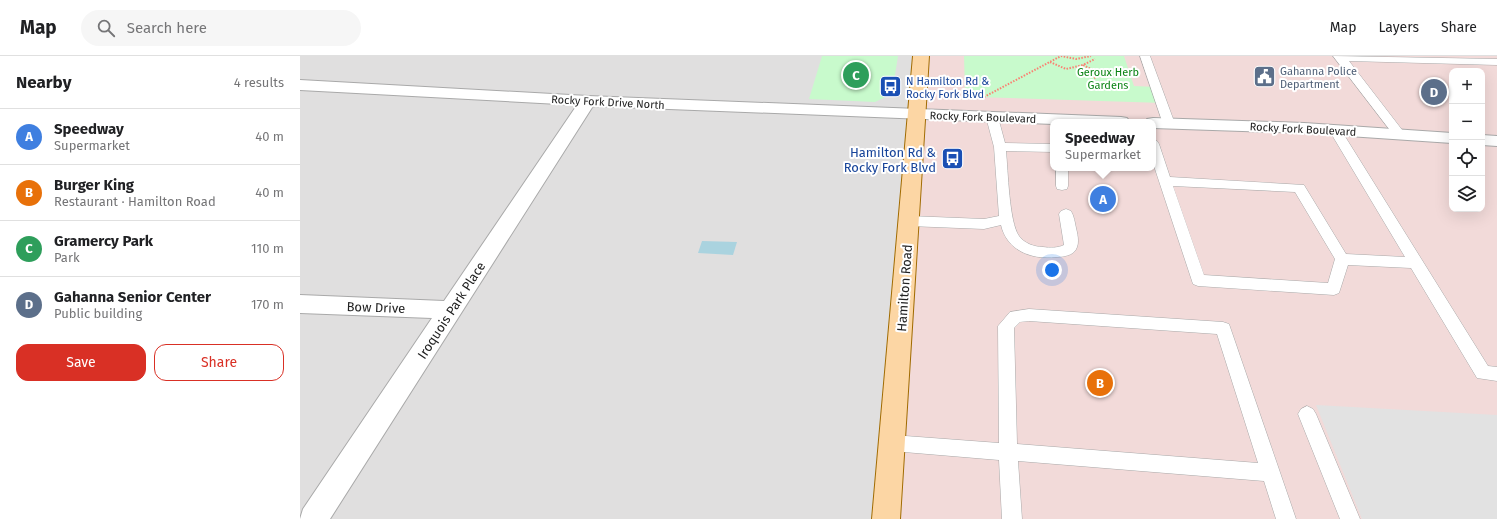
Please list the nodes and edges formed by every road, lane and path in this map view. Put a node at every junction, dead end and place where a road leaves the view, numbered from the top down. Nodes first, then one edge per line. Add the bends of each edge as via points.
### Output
1 (921, 56) edge
2 (1090, 56) edge
3 (1145, 56) edge
4 (1340, 57) edge
5 (1050, 62) junction
6 (1497, 62) edge
7 (1083, 65) junction
8 (1094, 78) dead end
9 (300, 85) edge
10 (984, 97) dead end
11 (588, 101) junction
12 (917, 115) junction
13 (992, 117) junction
14 (1050, 120) edge
15 (1161, 123) edge
16 (1335, 130) junction
17 (1400, 134) junction
18 (1449, 138) edge
19 (1485, 140) edge
20 (1497, 141) edge
21 (1000, 147) junction
22 (1050, 148) edge
23 (1156, 153) edge
24 (1061, 171) edge
25 (1165, 181) junction
26 (1062, 186) dead end
27 (1066, 214) dead end
28 (1007, 219) junction
29 (909, 221) junction
30 (1342, 259) junction
31 (1416, 263) junction
32 (300, 304) edge
33 (451, 310) junction
34 (1497, 374) edge
35 (1307, 414) dead end
36 (892, 443) junction
37 (1008, 452) junction
38 (1271, 473) junction
39 (313, 519) edge
40 (886, 519) edge
41 (1012, 519) edge
42 (1286, 519) edge
43 (1350, 519) edge

1 - 12 main road, Hamilton Road
2 - 5 path via 1076,60 1061,56
2 - 7 path via 1095,59
3 - 15 lane
4 - 6 lane
4 - 17 lane
5 - 7 path via 1059,68 1072,70
5 - 10 path
7 - 8 path via 1101,74 1111,70
9 - 11 street, Rocky Fork Drive North
11 - 12 street, Rocky Fork Drive North
11 - 33 street, Iroquois Park Place
12 - 13 street, Rocky Fork Boulevard
12 - 29 main road, Hamilton Road
13 - 14 street, Rocky Fork Boulevard
13 - 21 lane
15 - 16 street, Rocky Fork Boulevard
16 - 17 street, Rocky Fork Boulevard
16 - 31 lane
17 - 18 street, Rocky Fork Boulevard
19 - 20 street
21 - 22 lane
21 - 28 lane
23 - 25 lane
24 - 26 lane
25 - 30 lane via 1299,188
25 - 30 lane via 1198,280 1334,289
27 - 28 lane via 1071,245 1064,252 1033,251 1019,245 1012,237
28 - 29 lane via 984,224
29 - 36 main road, Hamilton Road
30 - 31 lane
31 - 34 lane via 1483,373
32 - 33 street, Bow Drive
33 - 39 street, Iroquois Park Place
35 - 43 lane
36 - 37 lane
36 - 40 main road, Hamilton Road
37 - 38 lane
37 - 38 lane via 1006,326 1016,316 1223,328
37 - 41 lane
38 - 42 lane

